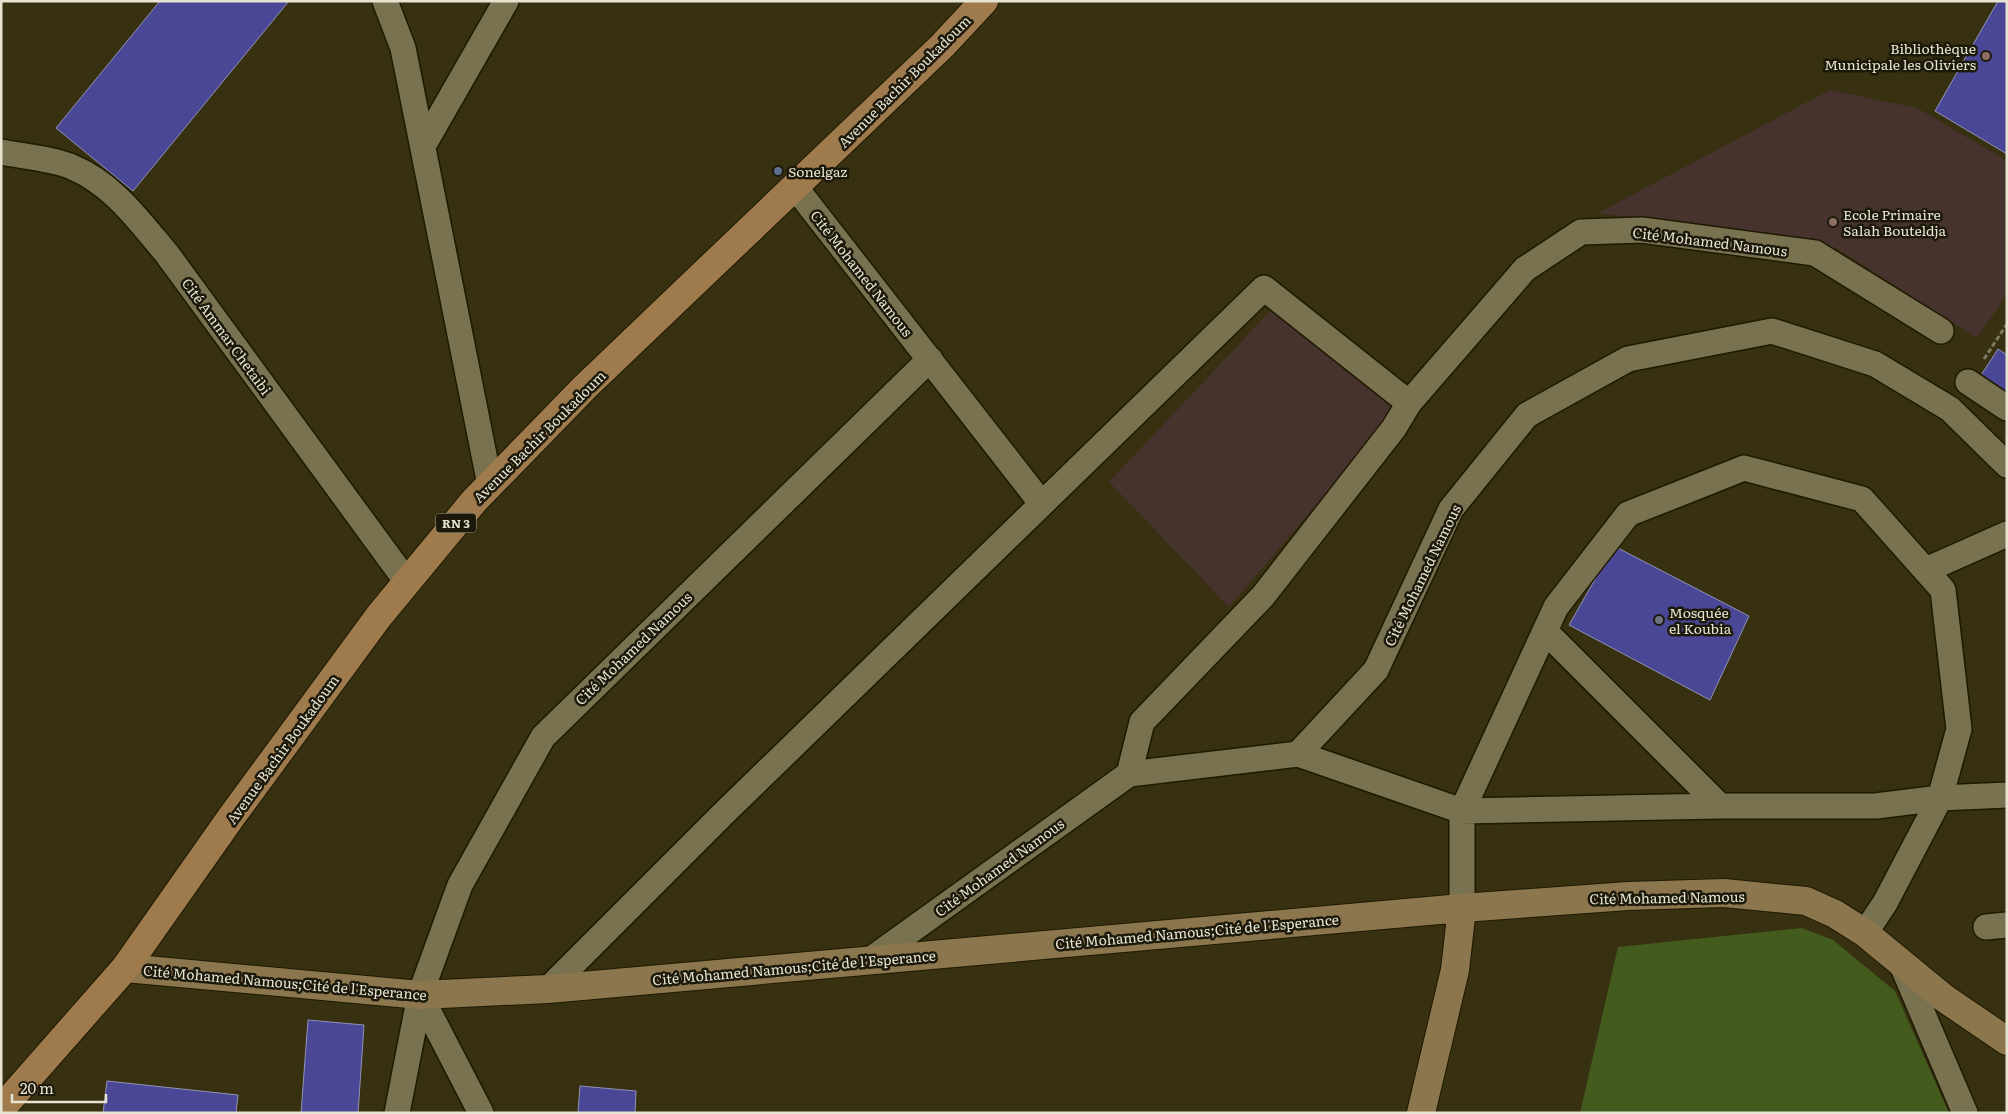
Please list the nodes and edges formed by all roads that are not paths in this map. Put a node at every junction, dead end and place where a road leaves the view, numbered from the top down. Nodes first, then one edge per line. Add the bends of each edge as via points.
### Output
1 (385, 1) edge
2 (506, 1) edge
3 (984, 1) edge
4 (423, 146) junction
5 (1, 152) edge
6 (795, 188) junction
7 (1941, 331) dead end
8 (930, 359) junction
9 (1968, 382) dead end
10 (1409, 403) junction
11 (2007, 408) edge
12 (2007, 465) edge
13 (490, 484) junction
14 (1042, 504) junction
15 (2007, 534) edge
16 (1926, 570) junction
17 (407, 582) junction
18 (1545, 631) junction
19 (1298, 754) junction
20 (1129, 774) junction
21 (2007, 795) edge
22 (1940, 798) junction
23 (1720, 806) junction
24 (1462, 811) junction
25 (1462, 908) junction
26 (1865, 933) junction
27 (870, 960) junction
28 (1902, 965) junction
29 (125, 968) junction
30 (548, 989) junction
31 (420, 996) junction
32 (2007, 1041) edge
33 (1, 1109) edge
34 (397, 1113) edge
35 (481, 1113) edge
36 (1421, 1113) edge
37 (1965, 1113) edge

1 - 4 street via 403,48
2 - 4 street
3 - 6 main road, Avenue Bachir Boukadoum / RN 3
4 - 13 street
5 - 17 street, Cité Ammar Chetaibi via 71,166 124,202 173,262
6 - 8 street, Cité Mohamed Namous
6 - 13 main road, Avenue Bachir Boukadoum / RN 3 via 585,388
7 - 10 street, Cité Mohamed Namous via 1815,254 1642,230 1581,232 1525,269
8 - 14 street, Cité Mohamed Namous
8 - 31 street, Cité Mohamed Namous via 543,737 460,885
9 - 11 street
10 - 14 street via 1264,288
10 - 20 street, Cité Mohamed Namous via 1394,428 1263,596 1142,722
12 - 19 street, Cité Mohamed Namous via 1950,409 1875,364 1772,331 1628,360 1527,415 1451,509 1376,670
13 - 17 main road, Avenue Bachir Boukadoum / RN 3
14 - 30 street
15 - 16 street
16 - 18 street via 1862,499 1744,468 1628,514 1556,607
16 - 22 street via 1943,590 1959,729
17 - 29 main road, Avenue Bachir Boukadoum / RN 3 via 232,816
18 - 23 street
18 - 24 street
19 - 20 street, Cité Mohamed Namous
19 - 24 street, Cité Mohamed Namous
20 - 27 street, Cité Mohamed Namous
21 - 22 street, Cité Mohamed Namous
22 - 23 street, Cité Mohamed Namous via 1876,806
22 - 26 street via 1885,903
23 - 24 street, Cité Mohamed Namous
24 - 25 street
25 - 26 street, Cité Mohamed Namous via 1724,893 1806,901
25 - 27 street, Cité Mohamed Namous;Cité de l'Esperance
25 - 36 street via 1455,970
26 - 28 street, Cité Mohamed Namous
27 - 30 street, Cité Mohamed Namous;Cité de l'Esperance
28 - 32 street, Cité Mohamed Namous
28 - 37 street
29 - 31 street, Cité Mohamed Namous;Cité de l'Esperance
29 - 33 main road, Avenue Bachir Boukadoum / RN 3
30 - 31 street, Cité Mohamed Namous;Cité de l'Esperance
31 - 34 street, Cité Mohamed Namous
31 - 35 street

